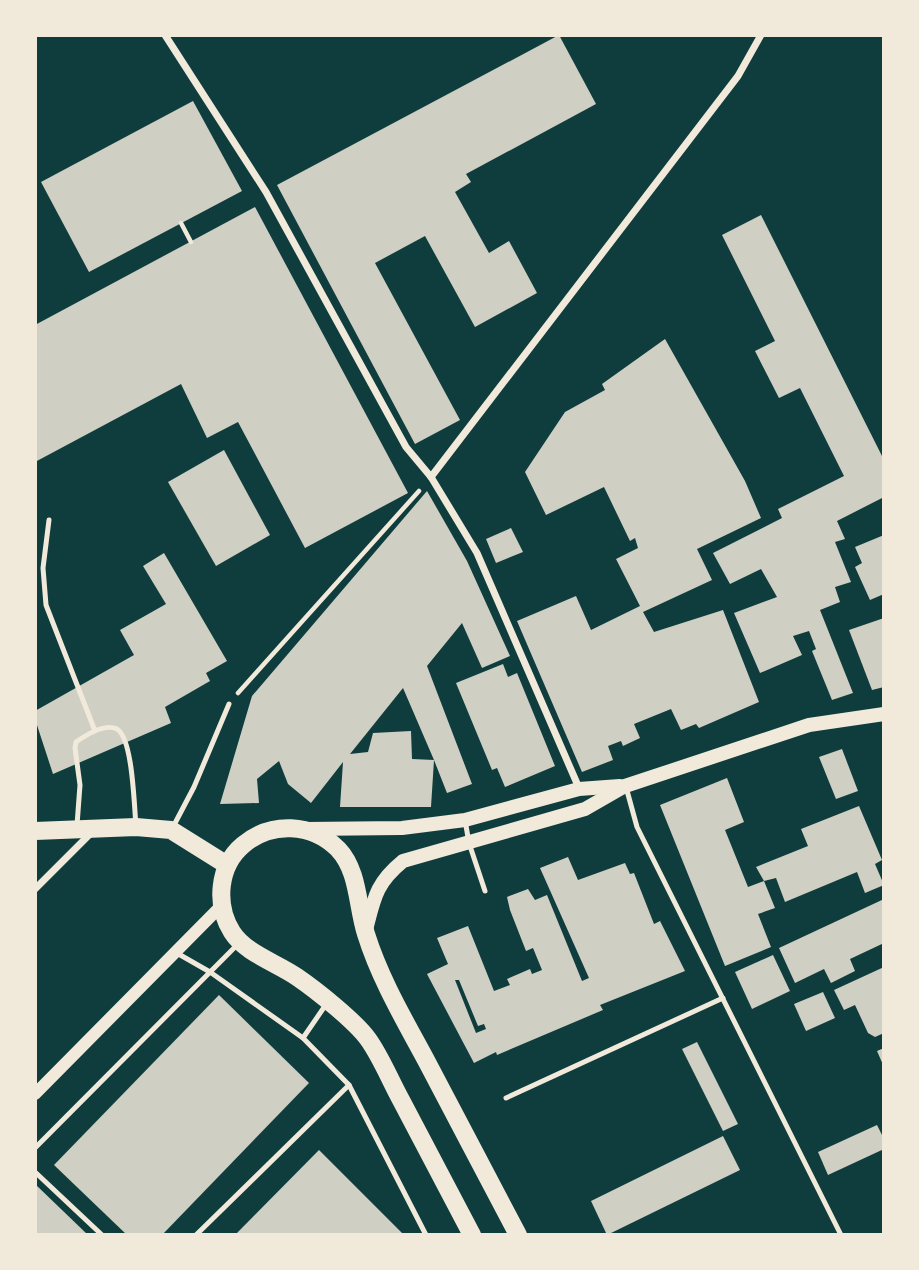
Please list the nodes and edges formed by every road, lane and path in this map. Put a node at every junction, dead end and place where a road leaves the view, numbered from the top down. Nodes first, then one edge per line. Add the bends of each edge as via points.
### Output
1 (165, 35) edge
2 (761, 35) edge
3 (181, 223) dead end
4 (191, 242) dead end
5 (431, 477) junction
6 (49, 520) dead end
7 (229, 704) joint
8 (884, 714) edge
9 (95, 731) junction
10 (625, 786) junction
11 (579, 789) junction
12 (465, 820) junction
13 (136, 827) junction
14 (77, 828) junction
15 (96, 828) junction
16 (303, 829) junction
17 (171, 830) junction
18 (35, 831) edge
19 (469, 843) junction
20 (227, 865) junction
21 (35, 889) edge
22 (485, 891) dead end
23 (222, 905) junction
24 (365, 933) junction
25 (240, 942) junction
26 (174, 952) junction
27 (209, 972) junction
28 (723, 998) junction
29 (328, 1001) junction
30 (303, 1038) junction
31 (349, 1085) junction
32 (35, 1094) edge
33 (506, 1098) dead end
34 (35, 1148) edge
35 (35, 1171) edge
36 (102, 1235) edge
37 (196, 1235) edge
38 (426, 1235) edge
39 (472, 1235) edge
40 (518, 1235) edge
41 (841, 1235) edge

1 - 5 street via 266,192 406,447
2 - 5 street via 738,76
3 - 4 path
5 - 7 path
5 - 11 street via 477,553
6 - 9 lane via 43,568 46,605
7 - 17 lane
8 - 10 main road via 809,725
9 - 13 lane via 110,727 123,735
9 - 14 lane via 76,742
10 - 11 main road
10 - 19 main road via 585,809
10 - 28 lane via 637,827
11 - 12 main road
12 - 16 main road via 401,828
12 - 19 lane
13 - 15 main road
13 - 17 main road
14 - 15 main road
14 - 18 main road
15 - 21 street
16 - 20 main road via 260,833 241,846
16 - 24 main road via 339,850 351,869
17 - 20 main road
19 - 22 lane
19 - 24 main road via 403,861 386,874
20 - 23 main road
23 - 25 main road
23 - 26 street
24 - 40 main road via 390,993
25 - 27 lane
25 - 29 main road
26 - 27 lane
26 - 32 street
27 - 30 lane
27 - 34 lane
28 - 33 lane
28 - 41 lane
29 - 30 lane
29 - 39 main road via 368,1038
30 - 31 lane
31 - 37 lane
31 - 38 lane
35 - 36 lane

